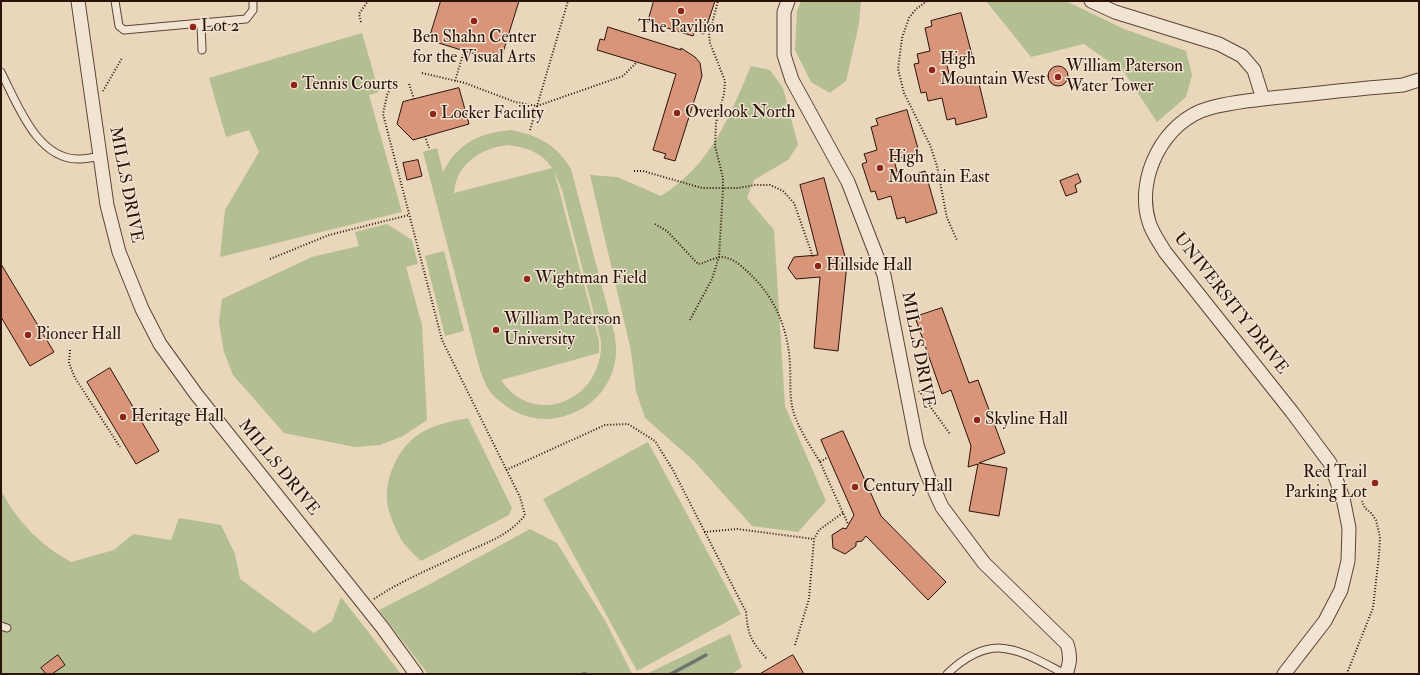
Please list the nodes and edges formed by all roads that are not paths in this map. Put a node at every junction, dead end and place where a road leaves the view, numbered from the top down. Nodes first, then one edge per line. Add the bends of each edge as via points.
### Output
1 (78, 1) edge
2 (115, 1) edge
3 (253, 1) edge
4 (788, 1) edge
5 (1091, 1) edge
6 (201, 23) junction
7 (202, 50) dead end
8 (1, 72) edge
9 (1419, 80) edge
10 (1263, 99) junction
11 (100, 156) junction
12 (416, 674) edge
13 (947, 674) edge
14 (1066, 674) edge
15 (1284, 674) edge

1 - 11 street, MILLS DRIVE
2 - 6 lane via 119,26 124,30
3 - 6 lane via 253,10 246,19
4 - 14 street, MILLS DRIVE via 784,12 784,55 792,80 848,182 884,275 917,445 927,474 942,507 984,563 1067,644 1070,664
5 - 10 street via 1115,12 1219,44 1242,56 1254,70
6 - 7 lane
8 - 11 lane via 30,128 43,144 60,155 78,159
9 - 10 street, UNIVERSITY DRIVE via 1403,85
10 - 15 street, UNIVERSITY DRIVE via 1209,108 1184,120 1166,138 1150,166 1146,201 1149,223 1165,252 1330,463 1343,498 1349,528 1348,561 1341,590 1325,621
11 - 12 street, MILLS DRIVE via 107,205 119,252 142,309 160,344 196,394 365,605
13 - 14 lane via 962,660 978,651 993,647 1023,652

